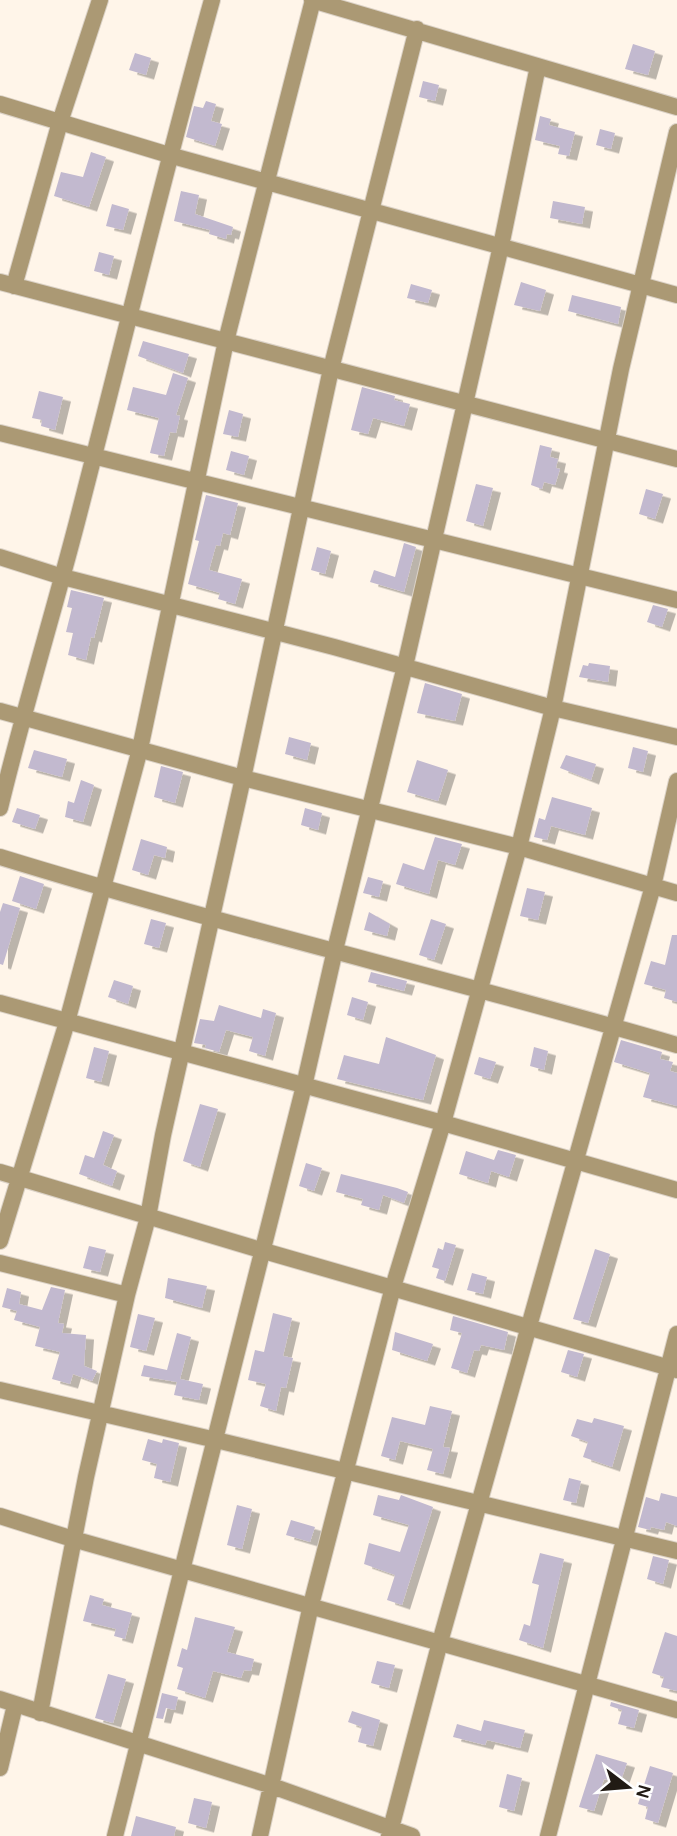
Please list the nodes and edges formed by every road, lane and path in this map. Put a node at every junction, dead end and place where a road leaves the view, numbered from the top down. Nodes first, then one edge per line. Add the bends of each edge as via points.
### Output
1 (100, 0) edge
2 (212, 0) edge
3 (312, 0) edge
4 (417, 29) junction
5 (538, 66) junction
6 (0, 104) edge
7 (677, 107) edge
8 (60, 122) junction
9 (677, 132) edge
10 (169, 155) junction
11 (267, 181) junction
12 (370, 209) junction
13 (501, 246) junction
14 (7, 284) edge
15 (640, 285) junction
16 (677, 295) edge
17 (129, 315) junction
18 (226, 341) junction
19 (331, 369) junction
20 (464, 404) junction
21 (0, 433) edge
22 (606, 441) junction
23 (94, 457) junction
24 (677, 459) edge
25 (196, 483) junction
26 (302, 508) junction
27 (433, 539) junction
28 (0, 557) edge
29 (579, 575) junction
30 (63, 577) junction
31 (677, 600) edge
32 (171, 605) junction
33 (273, 632) junction
34 (405, 666) junction
35 (553, 708) junction
36 (0, 711) edge
37 (22, 718) junction
38 (677, 737) edge
39 (140, 750) junction
40 (243, 778) junction
41 (677, 781) edge
42 (0, 808) edge
43 (370, 809) junction
44 (519, 847) junction
45 (0, 857) edge
46 (653, 886) junction
47 (104, 889) junction
48 (677, 893) edge
49 (211, 917) junction
50 (335, 950) junction
51 (481, 990) junction
52 (0, 1003) edge
53 (67, 1022) junction
54 (613, 1026) junction
55 (677, 1045) edge
56 (181, 1052) junction
57 (304, 1086) junction
58 (443, 1123) junction
59 (575, 1159) junction
60 (0, 1172) edge
61 (21, 1178) junction
62 (677, 1190) edge
63 (148, 1217) junction
64 (0, 1241) edge
65 (264, 1251) junction
66 (0, 1263) edge
67 (393, 1287) junction
68 (127, 1295) junction
69 (528, 1326) junction
70 (677, 1334) edge
71 (672, 1369) edge
72 (0, 1390) edge
73 (101, 1415) junction
74 (216, 1440) junction
75 (346, 1472) junction
76 (479, 1503) junction
77 (0, 1517) edge
78 (73, 1539) junction
79 (626, 1539) junction
80 (677, 1551) edge
81 (182, 1570) junction
82 (311, 1605) junction
83 (440, 1642) junction
84 (588, 1684) junction
85 (8, 1702) edge
86 (677, 1710) edge
87 (40, 1713) junction
88 (139, 1743) junction
89 (0, 1768) edge
90 (272, 1786) junction
91 (390, 1833) edge
92 (115, 1836) edge
93 (260, 1836) edge
94 (412, 1836) edge
95 (548, 1836) edge

1 - 8 street
2 - 10 street
3 - 4 street
3 - 11 street
4 - 5 street
4 - 12 street
5 - 7 street
5 - 13 street
6 - 8 street
8 - 10 street
8 - 14 street
9 - 15 street
10 - 11 street
10 - 17 street
11 - 12 street
11 - 18 street
12 - 13 street
12 - 19 street
13 - 15 street
13 - 20 street
14 - 17 street
15 - 16 street
15 - 22 street
17 - 18 street
17 - 23 street
18 - 19 street
18 - 25 street
19 - 20 street
19 - 26 street
20 - 22 street
20 - 27 street
21 - 23 street
22 - 24 street
22 - 29 street
23 - 25 street
23 - 30 street
25 - 26 street
25 - 32 street
26 - 27 street
26 - 33 street
27 - 29 street
27 - 34 street
28 - 30 street
29 - 31 street
29 - 35 street
30 - 32 street
30 - 37 street
32 - 33 street
32 - 39 street
33 - 34 street
33 - 40 street
34 - 35 street
34 - 43 street
35 - 38 street
35 - 44 street
36 - 37 street
37 - 39 street
37 - 42 street
39 - 40 street
39 - 47 street
40 - 43 street
40 - 49 street
41 - 46 street
43 - 44 street
43 - 50 street
44 - 46 street
44 - 51 street
45 - 47 street
46 - 48 street
46 - 54 street
47 - 49 street
47 - 53 street
49 - 50 street
49 - 56 street
50 - 51 street
50 - 57 street
51 - 54 street
51 - 58 street
52 - 53 street
53 - 56 street
53 - 61 street
54 - 55 street
54 - 59 street
56 - 57 street
56 - 63 street
57 - 58 street
57 - 65 street
58 - 59 street
58 - 67 street
59 - 62 street
59 - 69 street
60 - 61 street
61 - 63 street
61 - 64 street
63 - 65 street
63 - 68 street
65 - 67 street
65 - 74 street
66 - 68 street
67 - 69 street
67 - 75 street
68 - 73 street
69 - 71 street
69 - 76 street
70 - 71 street
71 - 79 street
72 - 73 street
73 - 74 street
73 - 78 street
74 - 75 street
74 - 81 street
75 - 76 street
75 - 82 street
76 - 79 street
76 - 83 street
77 - 78 street
78 - 81 street
78 - 87 street
79 - 80 street
79 - 84 street
81 - 82 street
81 - 88 street
82 - 83 street
82 - 90 street
83 - 84 street
83 - 91 street
84 - 86 street
84 - 95 street
85 - 87 street
85 - 89 street
87 - 88 street
88 - 90 street
88 - 92 street
90 - 91 street
90 - 93 street
91 - 94 street

